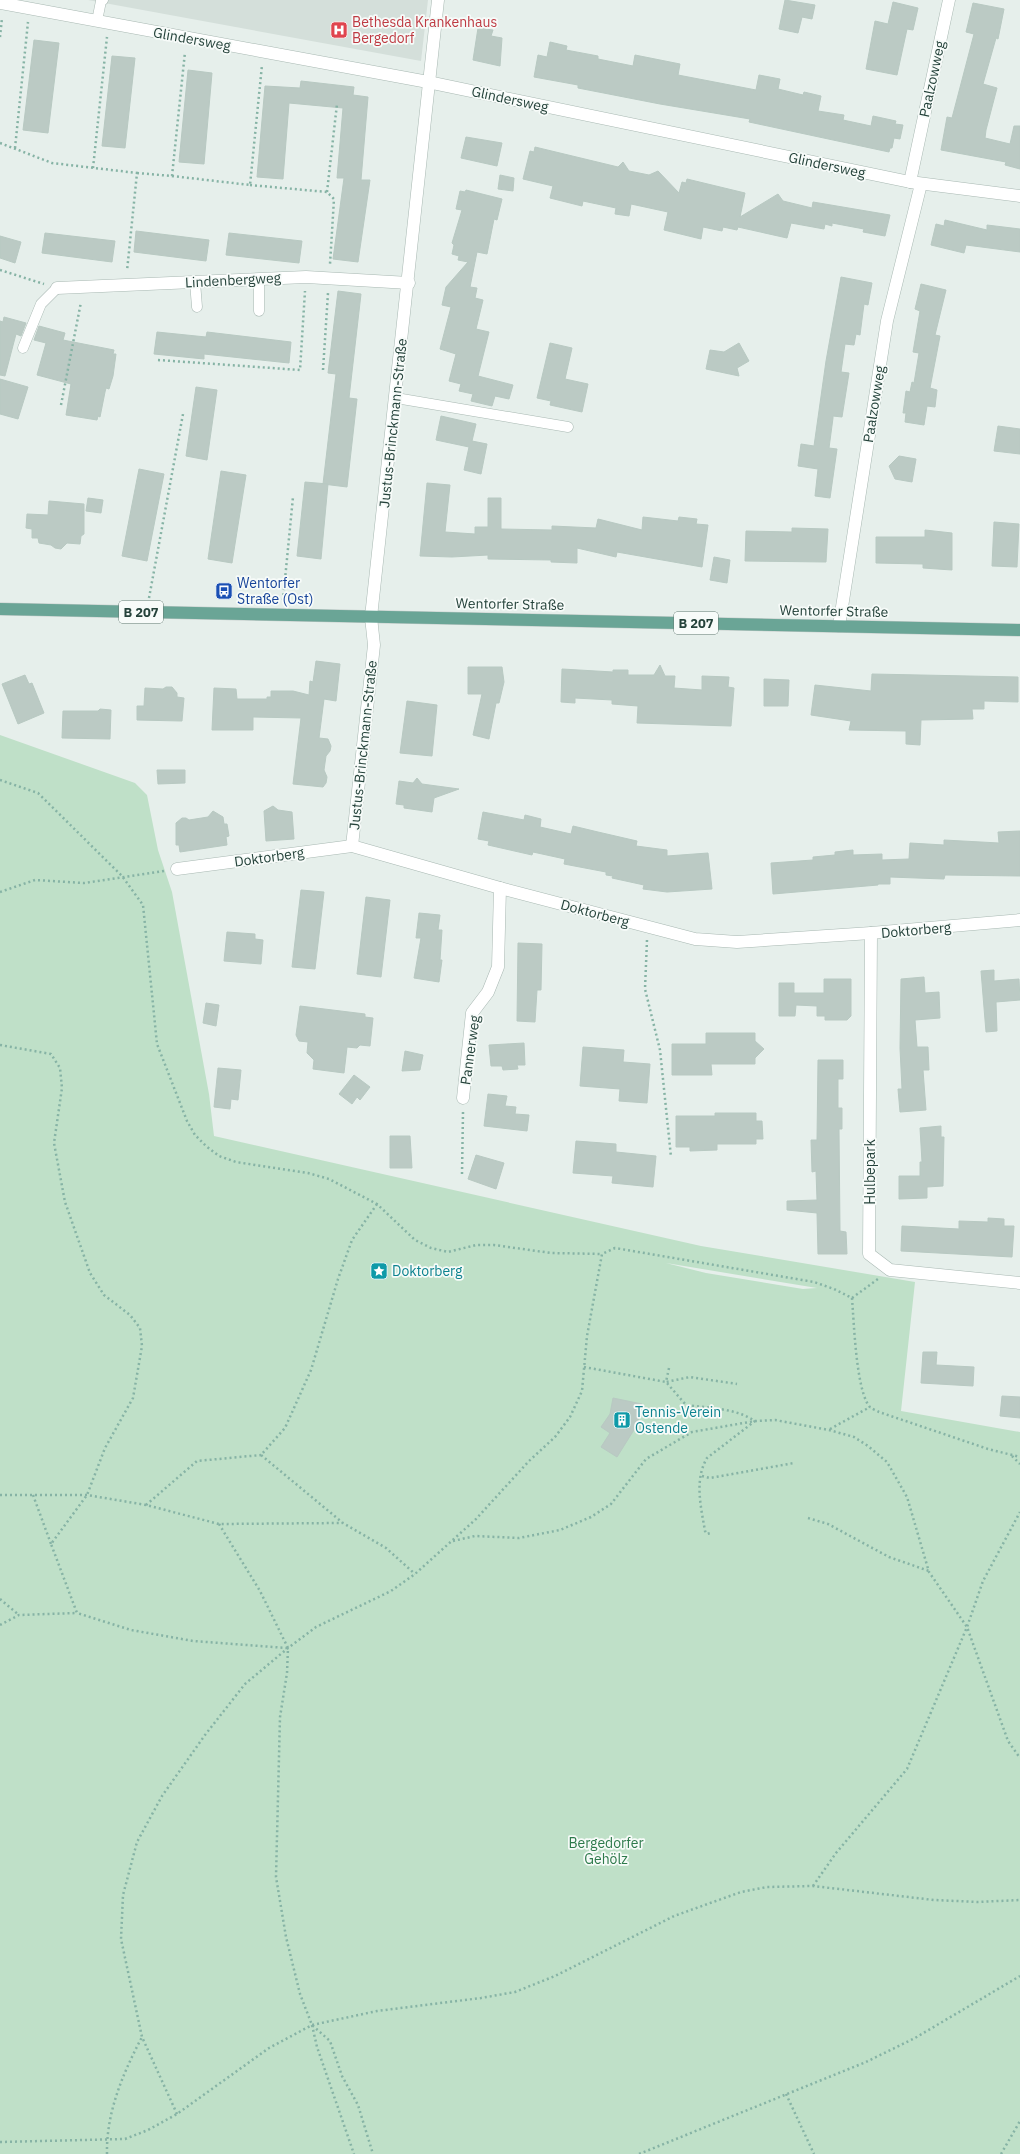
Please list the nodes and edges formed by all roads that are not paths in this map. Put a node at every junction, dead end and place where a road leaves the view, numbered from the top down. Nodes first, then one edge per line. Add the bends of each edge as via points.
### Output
1 (101, 0) edge
2 (438, 0) edge
3 (949, 0) edge
4 (2, 4) edge
5 (103, 22) junction
6 (428, 82) junction
7 (916, 183) junction
8 (1020, 196) edge
9 (259, 279) junction
10 (196, 282) junction
11 (408, 283) junction
12 (57, 288) joint
13 (197, 307) dead end
14 (259, 311) dead end
15 (22, 348) dead end
16 (396, 398) junction
17 (568, 427) dead end
18 (0, 609) edge
19 (371, 617) junction
20 (839, 626) junction
21 (1020, 630) edge
22 (352, 846) junction
23 (177, 869) road end
24 (500, 888) junction
25 (1020, 920) edge
26 (871, 934) junction
27 (463, 1098) road end
28 (1020, 1283) edge

1 - 5 lane
2 - 6 street, Justus-Brinckmann-Straße
3 - 7 street, Paalzowweg
4 - 5 street, Glindersweg
5 - 6 street, Glindersweg
6 - 7 street, Glindersweg
6 - 11 street, Justus-Brinckmann-Straße
7 - 8 street, Glindersweg
7 - 20 street, Paalzowweg via 887,321
9 - 10 street, Lindenbergweg
9 - 11 street, Lindenbergweg via 306,277
9 - 14 lane
10 - 12 street, Lindenbergweg
10 - 13 lane
11 - 16 street, Justus-Brinckmann-Straße
12 - 15 lane via 41,304
16 - 17 lane
16 - 19 street, Justus-Brinckmann-Straße
18 - 19 main road, Wentorfer Straße / B 207
19 - 20 main road, Wentorfer Straße / B 207
19 - 22 street, Justus-Brinckmann-Straße via 374,645
20 - 21 main road, Wentorfer Straße / B 207
22 - 23 street, Doktorberg
22 - 24 street, Doktorberg
24 - 26 street, Doktorberg via 695,939 737,942
24 - 27 street, Pannerweg via 498,967 488,992 472,1013
25 - 26 street, Doktorberg
26 - 28 street, Hulbepark via 869,1254 890,1270

